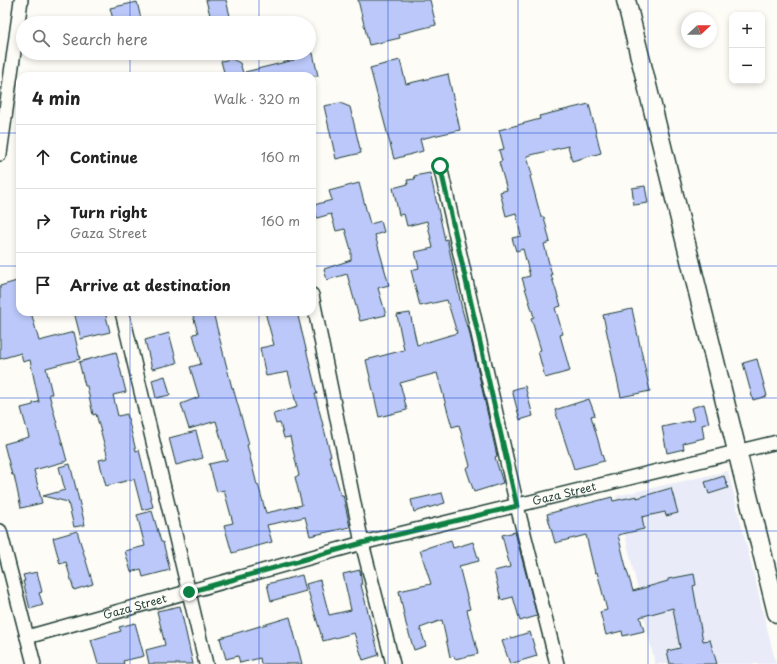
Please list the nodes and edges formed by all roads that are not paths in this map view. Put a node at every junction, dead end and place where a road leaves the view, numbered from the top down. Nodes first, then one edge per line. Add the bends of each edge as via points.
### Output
1 (21, 0) edge
2 (626, 0) edge
3 (19, 16) edge
4 (16, 37) edge
5 (0, 154) edge
6 (440, 166) dead end
7 (316, 315) edge
8 (123, 316) edge
9 (777, 442) edge
10 (737, 452) junction
11 (517, 506) junction
12 (0, 531) edge
13 (362, 543) junction
14 (189, 592) junction
15 (777, 613) edge
16 (27, 637) junction
17 (34, 664) edge
18 (206, 664) edge
19 (393, 664) edge
20 (557, 664) edge

1 - 3 street
2 - 10 street
4 - 5 street
6 - 11 street
7 - 13 street
8 - 14 street
9 - 10 street, Gaza Street
10 - 11 street, Gaza Street
10 - 15 street
11 - 13 street, Gaza Street
11 - 20 street
12 - 16 street
13 - 14 street, Gaza Street
13 - 19 street
14 - 16 street, Gaza Street
14 - 18 street
16 - 17 street

